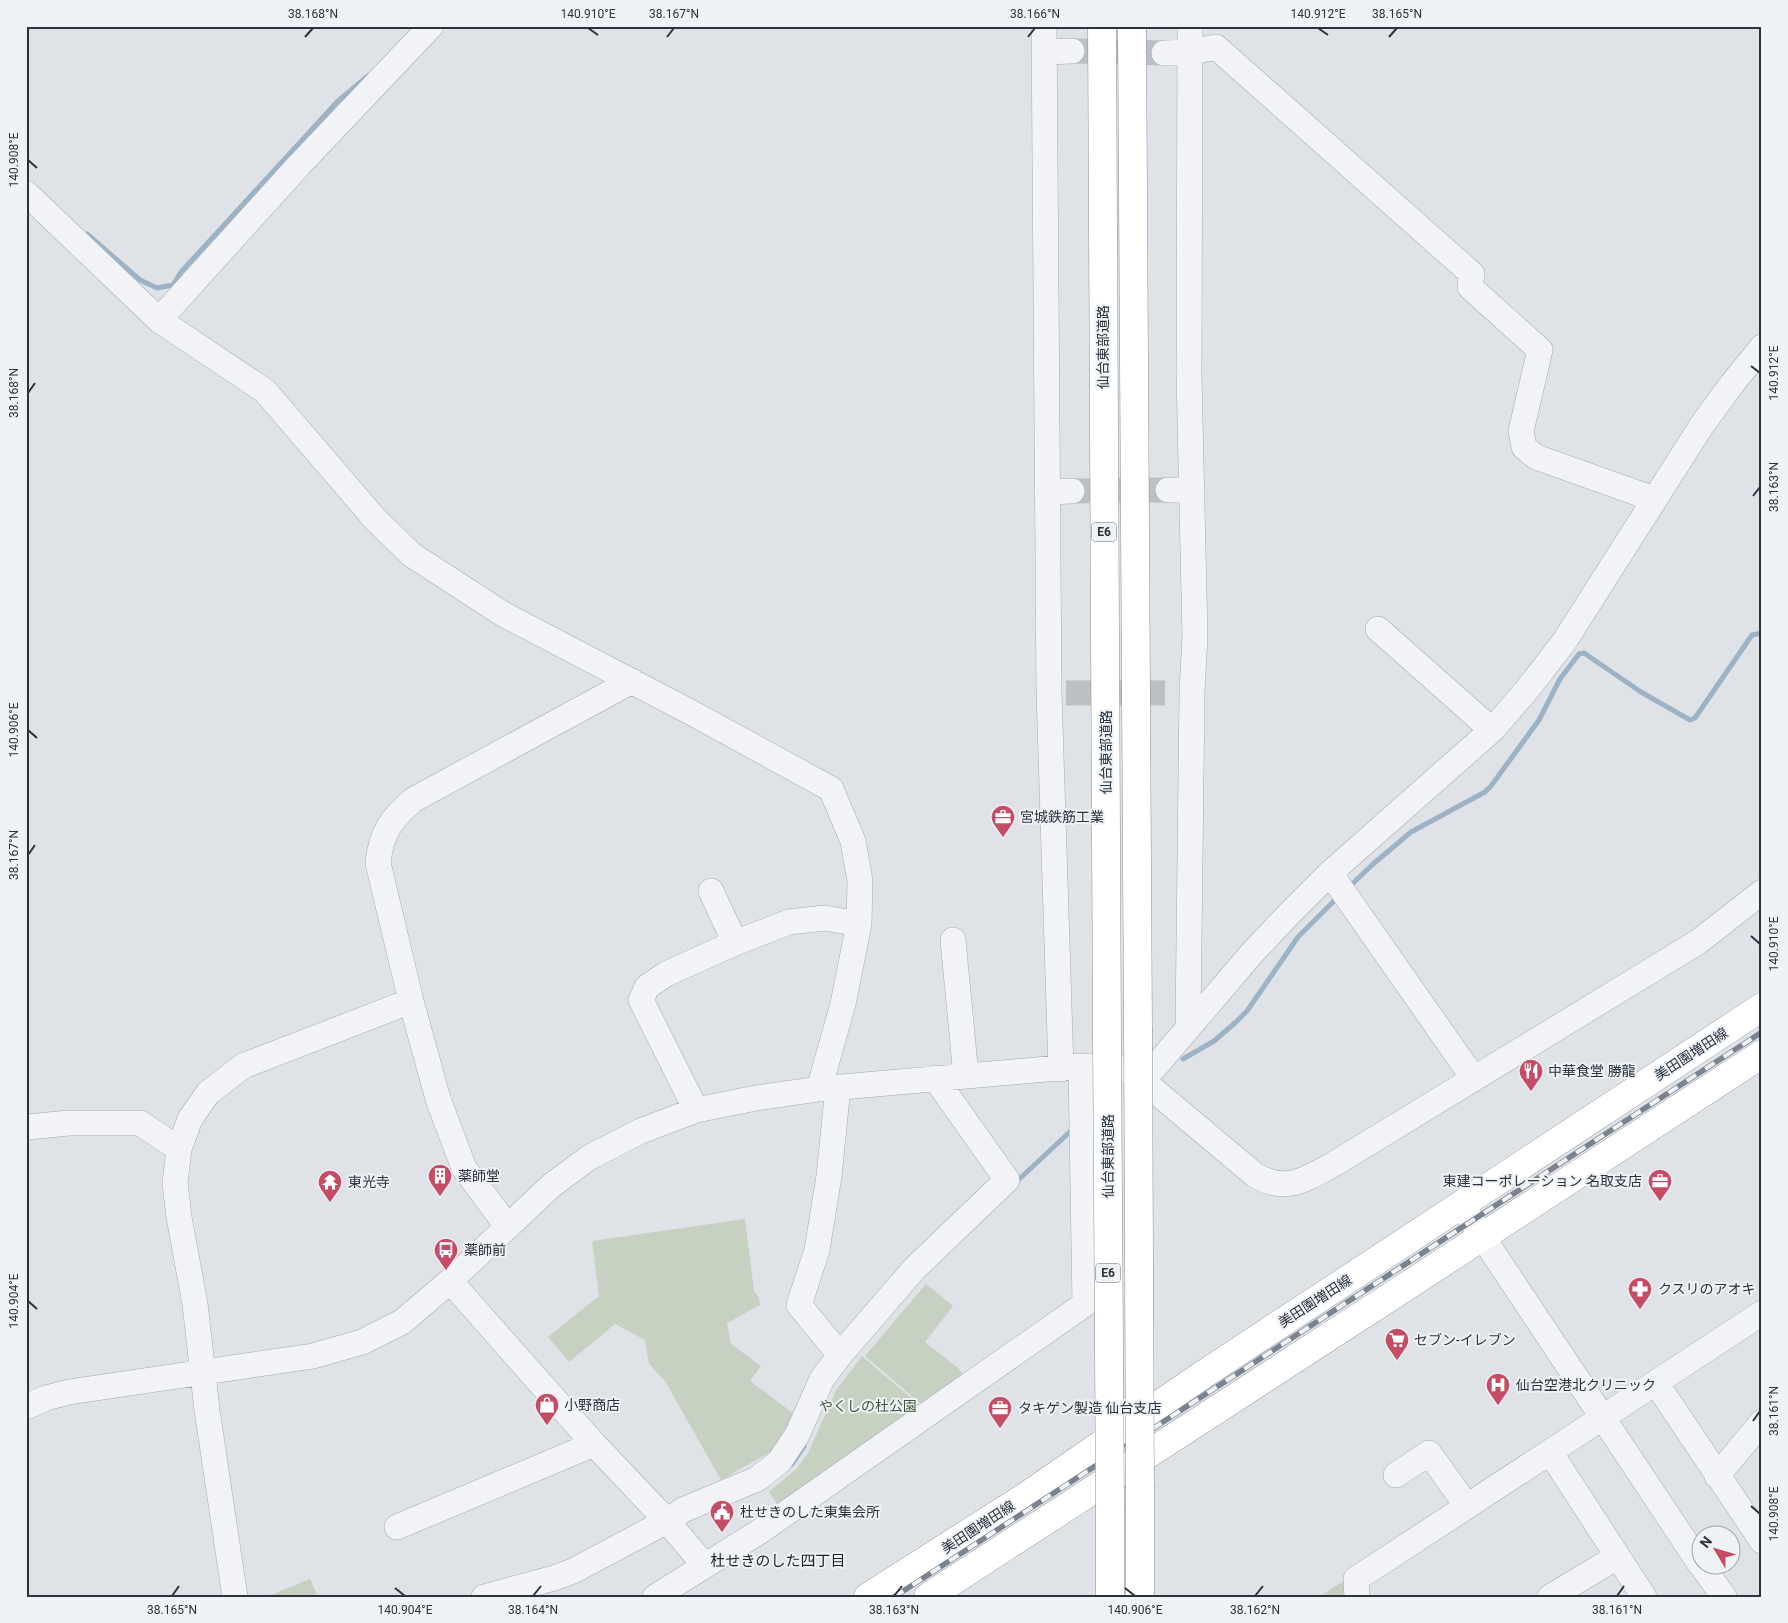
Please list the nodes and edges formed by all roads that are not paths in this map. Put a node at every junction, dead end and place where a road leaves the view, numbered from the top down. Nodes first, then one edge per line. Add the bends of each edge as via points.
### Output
1 (431, 26) edge
2 (1044, 26) edge
3 (1102, 26) edge
4 (1132, 26) edge
5 (1190, 26) edge
6 (1072, 51) tunnel mouth
7 (1044, 52) junction
8 (1191, 52) junction
9 (1164, 53) tunnel mouth
10 (26, 193) edge
11 (159, 320) junction
12 (1762, 347) edge
13 (1047, 492) junction
14 (1072, 492) tunnel mouth
15 (1654, 498) junction
16 (1378, 629) dead end
17 (632, 681) junction
18 (1492, 730) junction
19 (1339, 886) junction
20 (711, 891) dead end
21 (1762, 892) edge
22 (859, 924) junction
23 (953, 940) dead end
24 (735, 943) junction
25 (411, 1001) junction
26 (1762, 1007) edge
27 (1188, 1026) junction
28 (1762, 1054) edge
29 (1071, 1068) junction
30 (966, 1076) junction
31 (935, 1078) junction
32 (1474, 1079) junction
33 (1143, 1081) junction
34 (829, 1088) junction
35 (696, 1110) junction
36 (26, 1126) edge
37 (179, 1149) junction
38 (1462, 1206) junction
39 (507, 1226) junction
40 (1483, 1236) junction
41 (450, 1281) junction
42 (1762, 1313) edge
43 (840, 1355) junction
44 (204, 1371) junction
45 (1656, 1383) junction
46 (26, 1407) edge
47 (1602, 1418) junction
48 (1762, 1422) edge
49 (594, 1444) junction
50 (1550, 1452) junction
51 (1396, 1475) dead end
52 (1718, 1476) junction
53 (1467, 1506) junction
54 (667, 1521) junction
55 (397, 1527) dead end
56 (1762, 1541) edge
57 (1690, 1549) edge
58 (1617, 1557) junction
59 (705, 1566) junction
60 (1709, 1576) edge
61 (1357, 1588) edge
62 (235, 1597) edge
63 (484, 1597) edge
64 (655, 1597) edge
65 (868, 1597) edge
66 (928, 1597) edge
67 (1110, 1597) edge
68 (1140, 1597) edge
69 (1550, 1597) edge
70 (1644, 1597) edge
71 (1724, 1597) edge

1 - 11 street
2 - 7 street
3 - 67 main road, 仙台東部道路 / E6, bridge
4 - 68 main road, E6, bridge
5 - 8 street
6 - 7 street
7 - 13 street
8 - 9 street
8 - 15 street via 1216,47 1472,274 1470,287 1540,350 1522,431 1524,447 1536,457
8 - 27 street via 1190,375 1180,490 1195,636 1184,692
10 - 11 street
11 - 17 street via 265,391 375,519 412,555 503,614
12 - 15 street via 1702,426
13 - 14 street
13 - 29 street via 1058,692
15 - 18 street via 1564,642
16 - 18 street
17 - 22 street via 831,789 853,841 860,882
17 - 25 street via 413,800 386,829 378,863
18 - 19 street
19 - 27 street via 1253,952
19 - 32 street
20 - 24 street
21 - 32 street via 1698,942
22 - 24 street via 826,918 789,922
22 - 34 street
23 - 30 street
24 - 35 street via 666,974 647,987 641,1000
25 - 37 street via 243,1066 208,1093 190,1119
25 - 39 street via 438,1099 464,1168
26 - 38 main road, 美田園増田線
27 - 33 street
28 - 40 main road
29 - 30 street
29 - 33 street via 1113,1066
29 - 59 street via 1085,1304 759,1532
30 - 31 street
31 - 34 street
31 - 43 street via 1007,1180 914,1268
32 - 33 street via 1334,1164 1308,1178 1282,1185 1255,1175
34 - 35 street
34 - 43 street via 829,1176 817,1250 799,1305
35 - 39 street via 641,1131 590,1157 552,1185
36 - 37 street via 140,1123
37 - 44 street via 175,1183
38 - 40 street
38 - 65 main road, 美田園増田線 via 1201,1376 1022,1499
39 - 41 street
40 - 47 street
40 - 66 main road
41 - 44 street via 402,1322 362,1342 313,1356
41 - 49 street
42 - 45 street
43 - 54 street via 822,1379 797,1435 779,1462 757,1479 683,1510
44 - 46 street via 69,1392
44 - 62 street
45 - 47 street
45 - 52 street
47 - 50 street
47 - 57 street
48 - 52 street
49 - 54 street
49 - 55 street
50 - 53 street
50 - 58 street
51 - 53 street via 1429,1453
52 - 56 street
53 - 61 street
54 - 59 street
54 - 63 street via 573,1571
58 - 69 street
58 - 70 street
59 - 64 street
60 - 71 street

